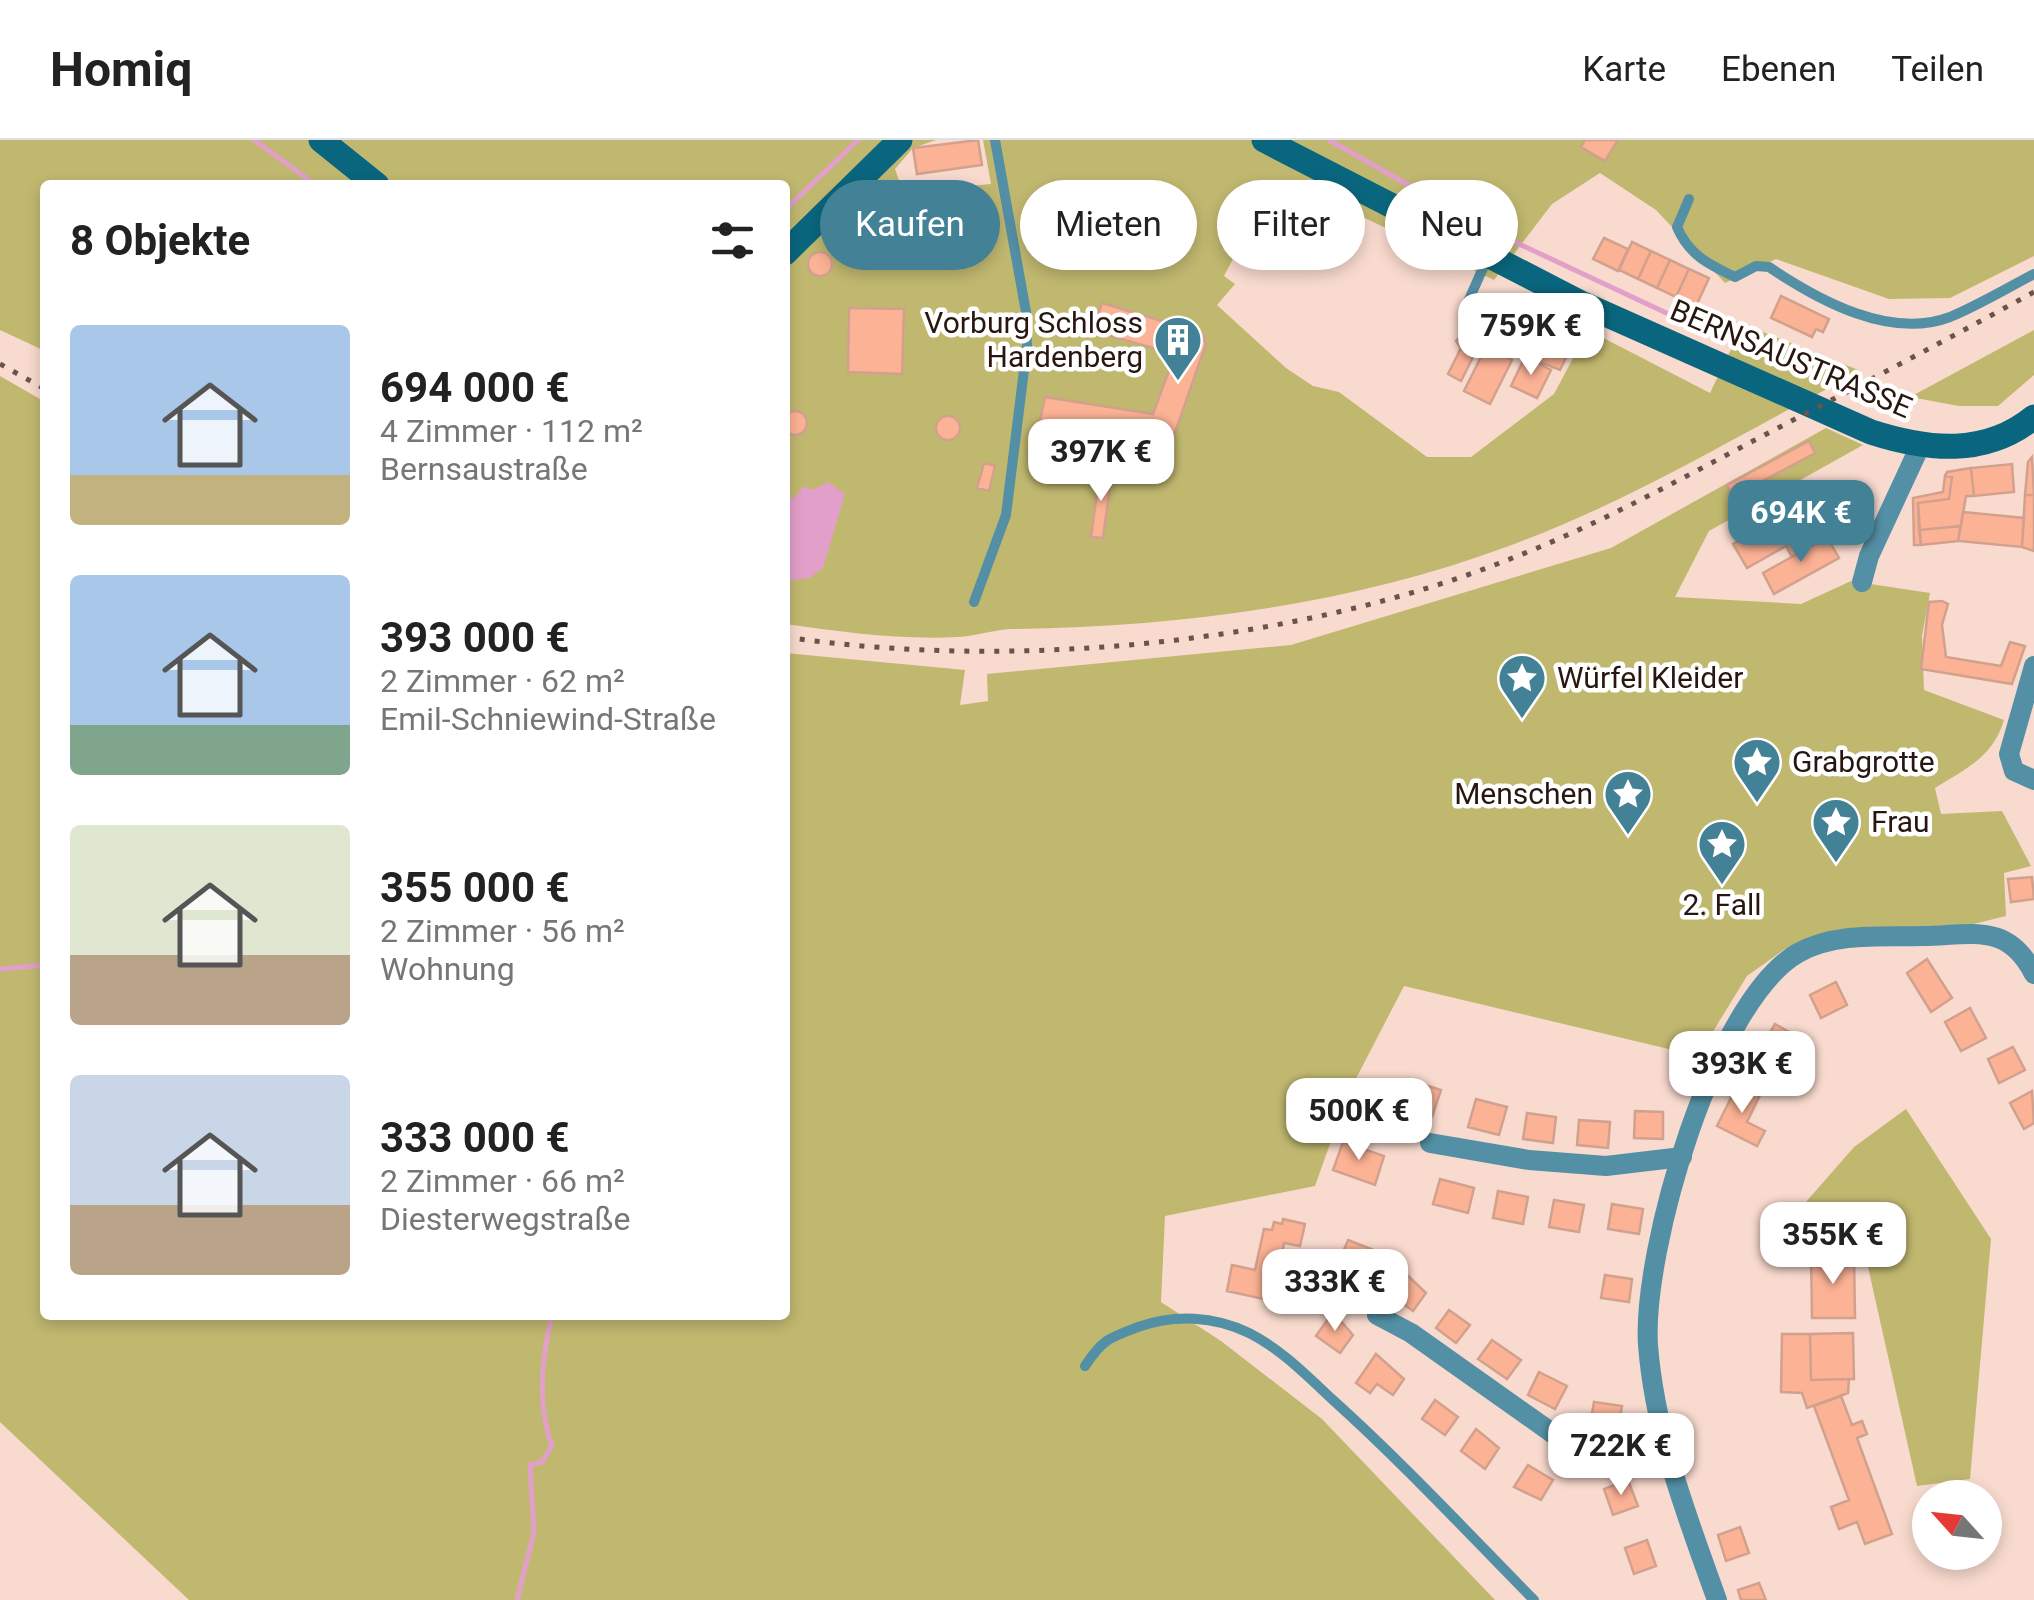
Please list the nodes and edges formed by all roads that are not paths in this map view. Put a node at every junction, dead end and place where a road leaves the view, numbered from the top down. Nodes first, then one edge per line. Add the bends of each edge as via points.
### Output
1 (320, 140) edge
2 (900, 140) edge
3 (995, 140) edge
4 (1264, 140) edge
5 (371, 180) edge
6 (1690, 198) dead end
7 (1385, 204) edge
8 (790, 249) edge
9 (1483, 270) edge
10 (1514, 270) edge
11 (2034, 274) edge
12 (1467, 304) dead end
13 (2034, 417) edge
14 (1920, 446) junction
15 (1862, 582) dead end
16 (974, 602) dead end
17 (2034, 666) edge
18 (2034, 780) edge
19 (2034, 974) edge
20 (1430, 1143) dead end
21 (1682, 1157) junction
22 (1377, 1315) dead end
23 (1085, 1366) dead end
24 (1667, 1463) junction
25 (1534, 1600) edge
26 (1717, 1600) edge

1 - 5 main road
2 - 8 main road
3 - 16 lane via 1027,336 1006,515
4 - 7 main road, BERNSAUSTRASSE
6 - 11 lane via 1677,227 1686,248 1735,277 1769,266 1846,308 1896,325 1947,318
9 - 12 lane
10 - 14 main road, BERNSAUSTRASSE via 1798,402
13 - 14 main road, BERNSAUSTRASSE via 1990,440
14 - 15 street, BERNSAUSTRASSE
17 - 18 street via 2009,754 2014,771
19 - 21 street via 2024,954 1998,934 1842,938 1801,951 1776,968 1723,1050
20 - 21 street via 1606,1166
21 - 24 street via 1648,1294 1648,1345
22 - 24 street via 1562,1440
23 - 25 lane via 1102,1341 1154,1322 1189,1317 1252,1334 1376,1438
24 - 26 street

